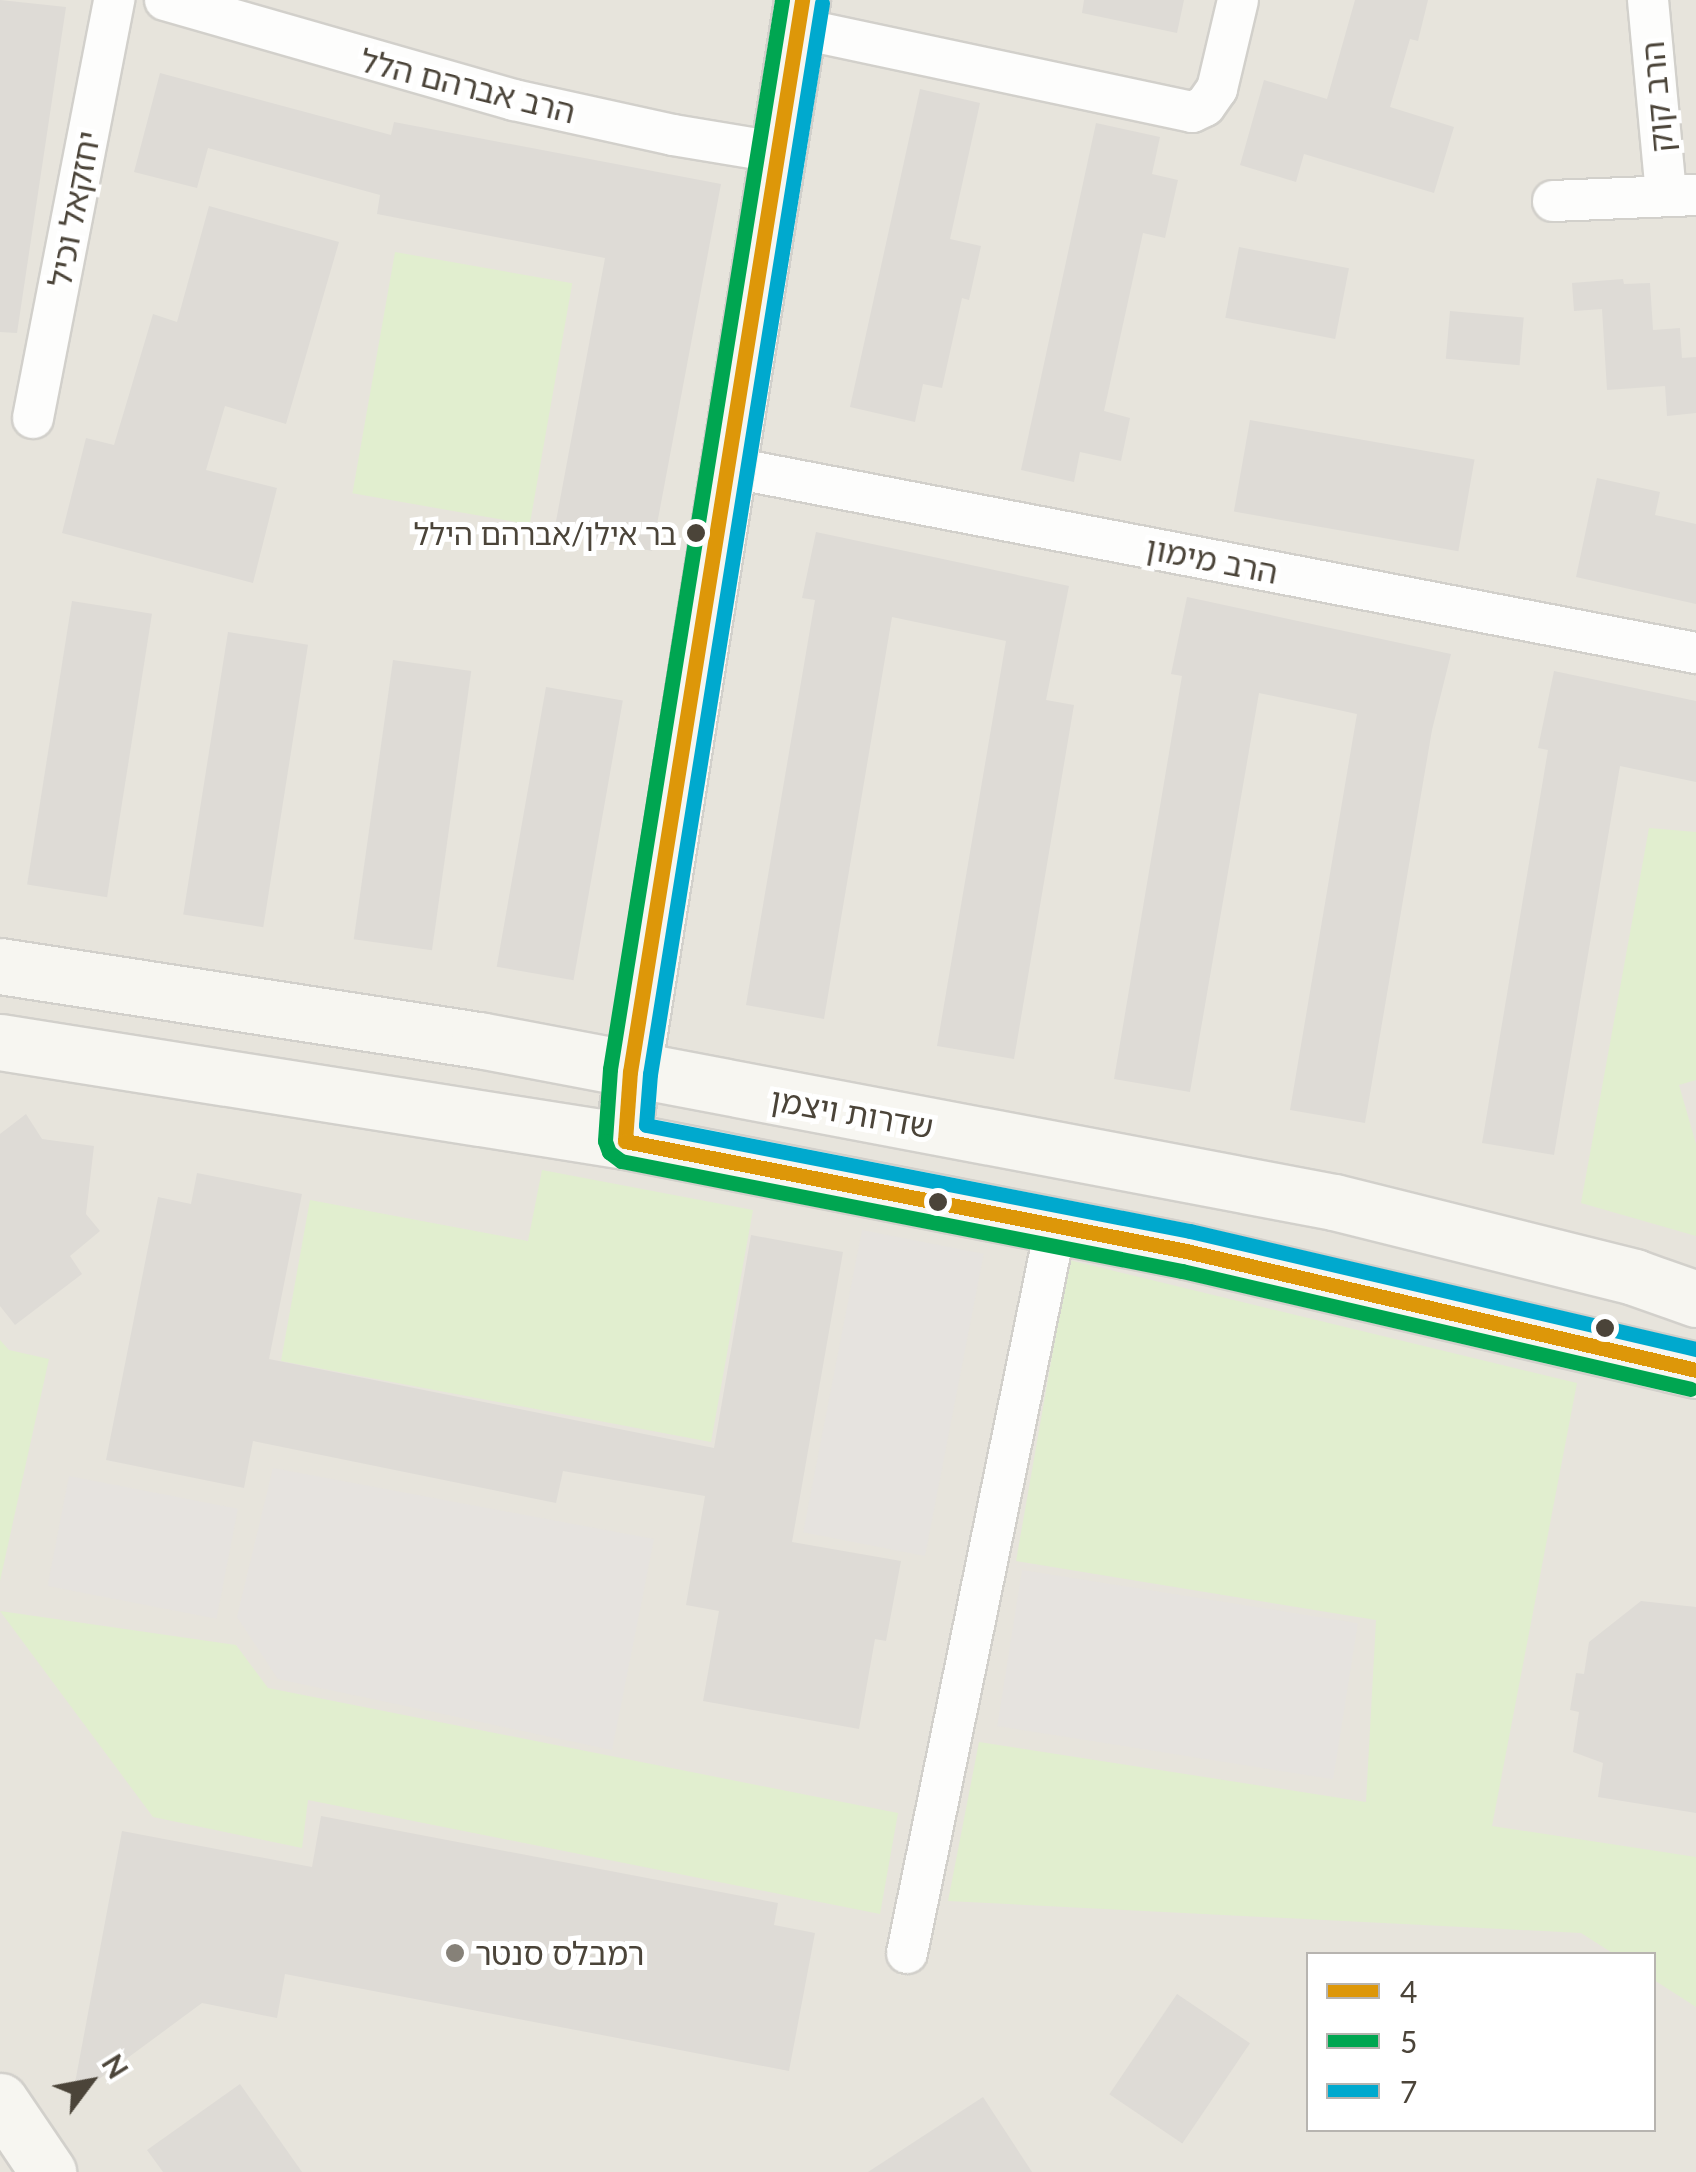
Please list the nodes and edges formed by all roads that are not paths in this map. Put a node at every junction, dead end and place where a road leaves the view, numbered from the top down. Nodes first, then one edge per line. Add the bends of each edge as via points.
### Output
1 (114, 0) edge
2 (164, 0) edge
3 (1238, 0) edge
4 (1648, 0) edge
5 (799, 9) edge
6 (776, 152) junction
7 (1681, 195) edge
8 (1553, 201) dead end
9 (33, 418) dead end
10 (728, 467) junction
11 (1696, 653) edge
12 (0, 966) edge
13 (0, 1042) edge
14 (630, 1072) junction
15 (625, 1141) junction
16 (1056, 1229) junction
17 (1696, 1300) edge
18 (1696, 1370) edge
19 (907, 1953) dead end
20 (0, 2101) edge
21 (48, 2172) edge

1 - 9 street, יחזקאל וכיל
2 - 6 street, הרב אברהם הלל via 514,100
3 - 5 street via 1217,89 1192,112
4 - 7 street, הרב קוק
5 - 6 main road
6 - 10 main road
7 - 8 street, הרב קוק
10 - 11 street, הרב מימון
10 - 14 main road
12 - 14 main road, שדרות ויצמן via 344,1016
13 - 15 main road
14 - 15 main road
14 - 17 main road, שדרות ויצמן via 1334,1202 1634,1277
15 - 16 main road
16 - 18 main road via 1224,1260
16 - 19 street
20 - 21 main road

